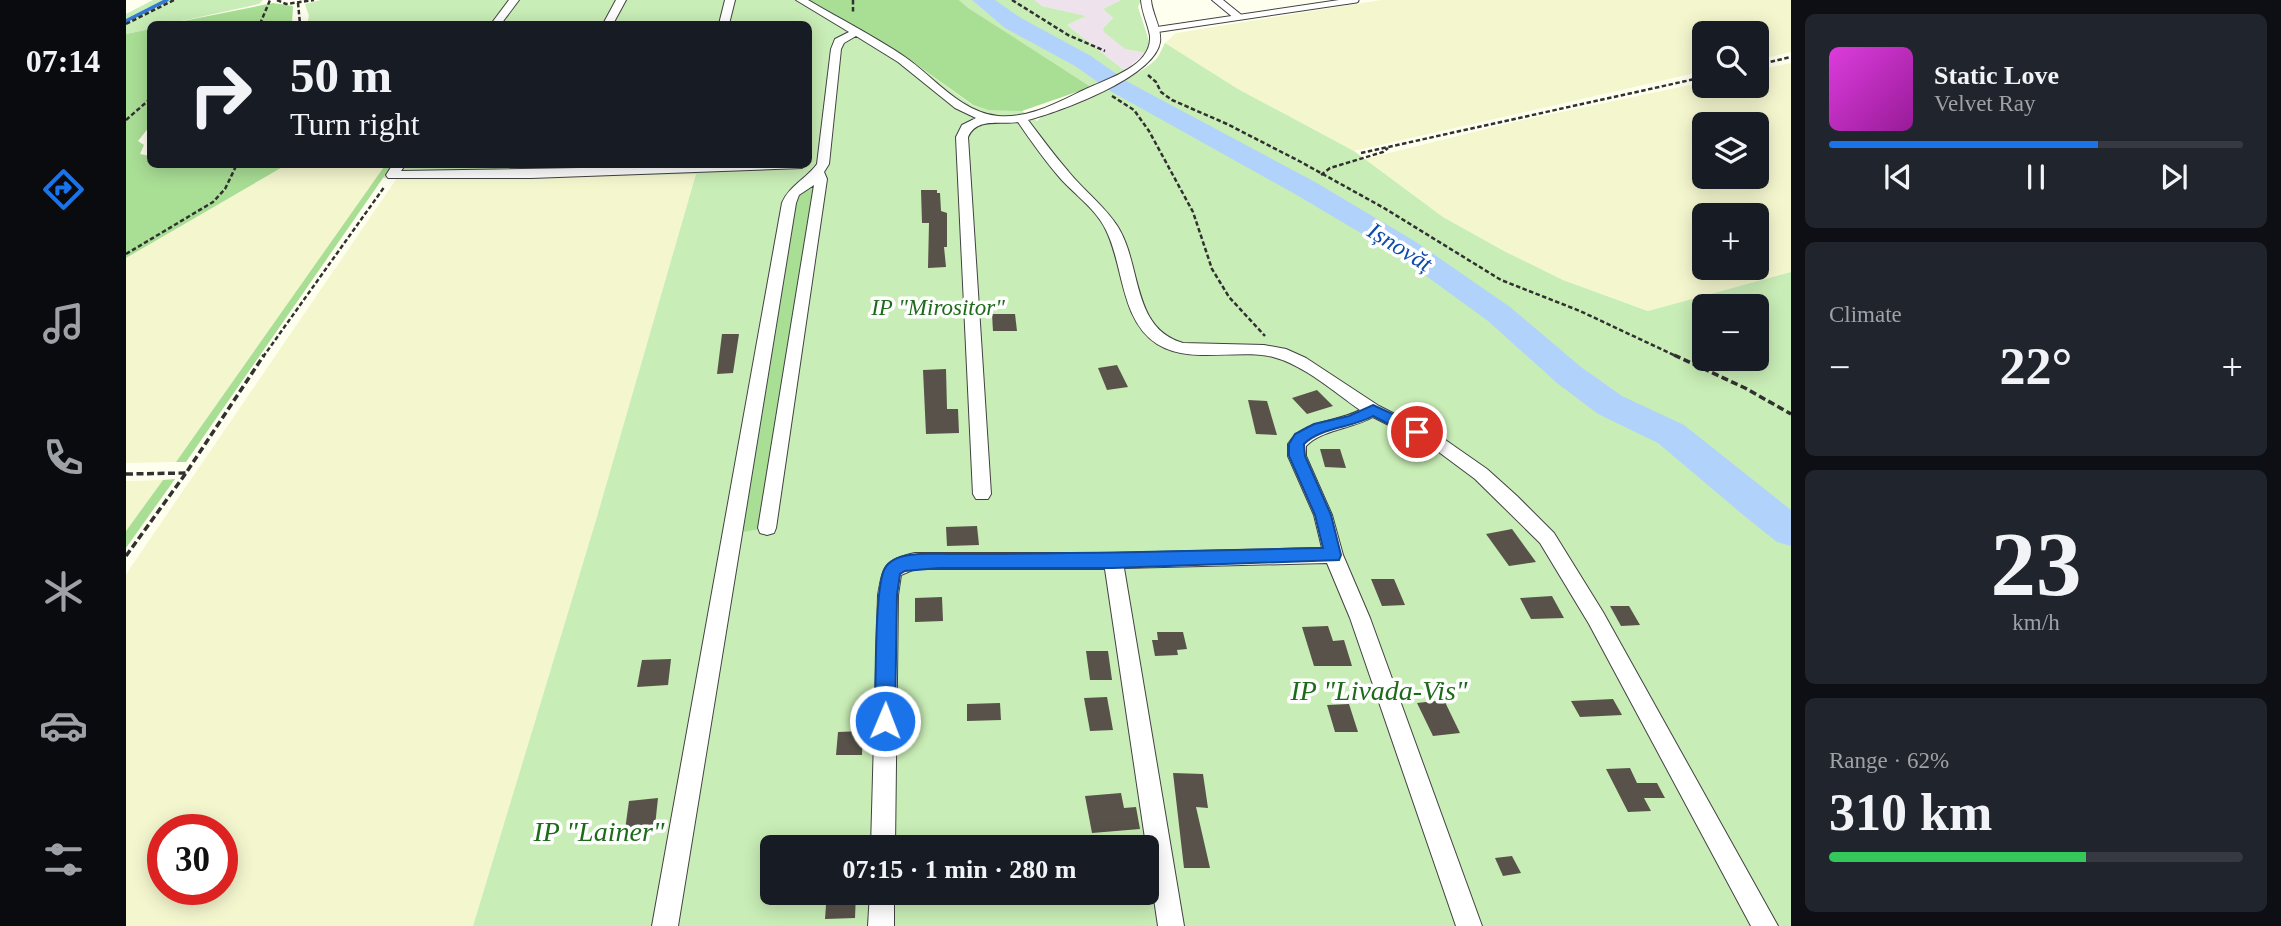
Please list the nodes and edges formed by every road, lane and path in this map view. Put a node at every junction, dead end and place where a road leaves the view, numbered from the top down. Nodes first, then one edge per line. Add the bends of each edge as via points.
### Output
1 (174, 0) edge
2 (270, 0) edge
3 (277, 0) edge
4 (314, 0) edge
5 (514, 0) edge
6 (621, 0) edge
7 (730, 0) edge
8 (801, 0) edge
9 (1012, 0) edge
10 (1146, 0) edge
11 (1217, 0) edge
12 (1349, 0) edge
13 (298, 3) junction
14 (1239, 17) junction
15 (261, 21) edge
16 (300, 21) edge
17 (498, 21) edge
18 (610, 21) edge
19 (725, 21) edge
20 (126, 24) edge
21 (1154, 30) junction
22 (856, 32) junction
23 (1105, 51) dead end
24 (1791, 57) edge
25 (1769, 62) edge
26 (1138, 66) junction
27 (1692, 80) edge
28 (1098, 88) junction
29 (147, 102) edge
30 (986, 118) junction
31 (126, 120) edge
32 (1021, 120) junction
33 (1389, 146) junction
34 (1361, 153) dead end
35 (816, 167) edge
36 (235, 168) edge
37 (606, 168) edge
38 (533, 169) edge
39 (396, 170) edge
40 (1321, 175) junction
41 (126, 254) edge
42 (1280, 353) junction
43 (1373, 410) junction
44 (1791, 414) edge
45 (186, 473) junction
46 (126, 474) edge
47 (982, 494) dead end
48 (767, 528) dead end
49 (1333, 555) junction
50 (126, 556) edge
51 (1113, 561) junction
52 (883, 835) edge
53 (882, 905) edge
54 (665, 926) edge
55 (881, 926) edge
56 (1171, 926) edge
57 (1469, 926) edge
58 (1765, 926) edge

1 - 20 path
2 - 15 path
3 - 13 path
4 - 13 path
5 - 17 street
6 - 18 street
7 - 19 street
8 - 22 street
9 - 23 path via 1049,27
10 - 21 street
11 - 14 street
12 - 14 lane
13 - 16 path
14 - 21 lane
21 - 26 street via 1156,43
22 - 30 street via 903,60 967,111
22 - 35 street via 839,41 836,49
24 - 25 path
26 - 28 street
26 - 40 path via 1172,100
27 - 33 path
28 - 32 street
28 - 42 path via 1134,110 1149,131 1193,212 1212,269 1229,297
29 - 31 path
30 - 32 street
30 - 47 street via 966,128 961,136
32 - 42 street via 1113,230 1149,331 1183,348 1239,347
33 - 34 path
33 - 40 path
35 - 48 street via 821,179
35 - 54 street via 789,203
36 - 41 path via 213,202
37 - 38 street
38 - 39 street
39 - 45 path via 280,331
40 - 44 path via 1501,280 1593,317
42 - 43 street
43 - 49 street via 1353,421 1309,432 1297,444 1297,456 1323,515
43 - 58 street via 1458,456 1547,538 1596,618
45 - 46 path
45 - 50 path
49 - 51 street
49 - 57 street via 1360,618
51 - 52 street via 915,561 892,571
51 - 56 street
53 - 55 street

